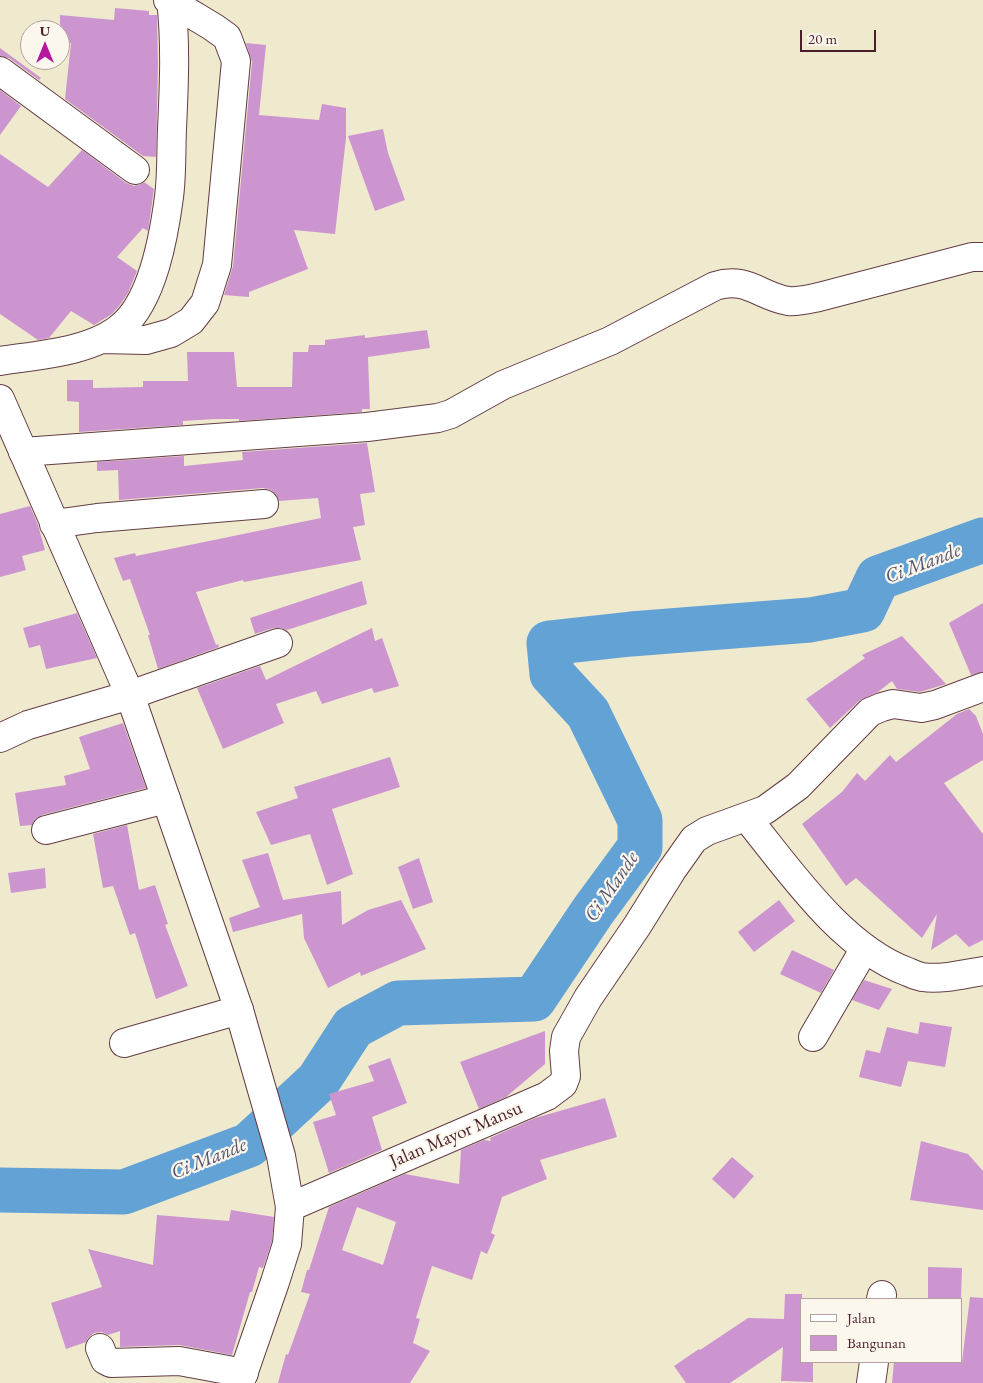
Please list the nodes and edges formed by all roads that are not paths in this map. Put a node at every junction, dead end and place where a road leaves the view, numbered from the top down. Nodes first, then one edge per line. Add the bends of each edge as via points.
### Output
1 (170, 1) edge
2 (0, 71) edge
3 (135, 170) dead end
4 (983, 256) edge
5 (102, 339) junction
6 (0, 361) edge
7 (0, 399) edge
8 (23, 452) junction
9 (264, 504) dead end
10 (54, 524) junction
11 (278, 644) dead end
12 (983, 687) edge
13 (130, 694) junction
14 (0, 738) edge
15 (166, 799) junction
16 (747, 818) junction
17 (46, 830) dead end
18 (865, 948) junction
19 (983, 971) edge
20 (239, 1010) junction
21 (813, 1037) dead end
22 (124, 1042) dead end
23 (290, 1207) junction
24 (100, 1348) dead end
25 (874, 1363) edge
26 (242, 1378) edge
27 (871, 1383) edge

1 - 5 street via 175,65 169,196 159,246 148,289 135,313
1 - 5 street via 227,37 236,61 217,265 205,303 191,321 171,333 146,340
2 - 3 street
4 - 8 street via 972,256 797,301 780,299 742,283 727,282 610,341 503,386 438,418
5 - 6 street via 69,350
7 - 8 street
8 - 10 street
9 - 10 street
10 - 13 street
11 - 13 street
12 - 16 street via 935,705 921,708 893,704 870,712 798,786 765,810
13 - 14 street via 28,725
13 - 15 street
15 - 17 street
15 - 20 street
16 - 18 street via 823,910
16 - 23 street, Jalan Mayor Mansu via 707,831 694,839 672,870 566,1037 566,1076 556,1090
18 - 19 street via 892,966 922,977 948,977
18 - 21 street
20 - 22 street
20 - 23 street via 281,1156
23 - 26 street via 287,1244
24 - 26 street via 105,1360 111,1363 179,1361
25 - 27 street

